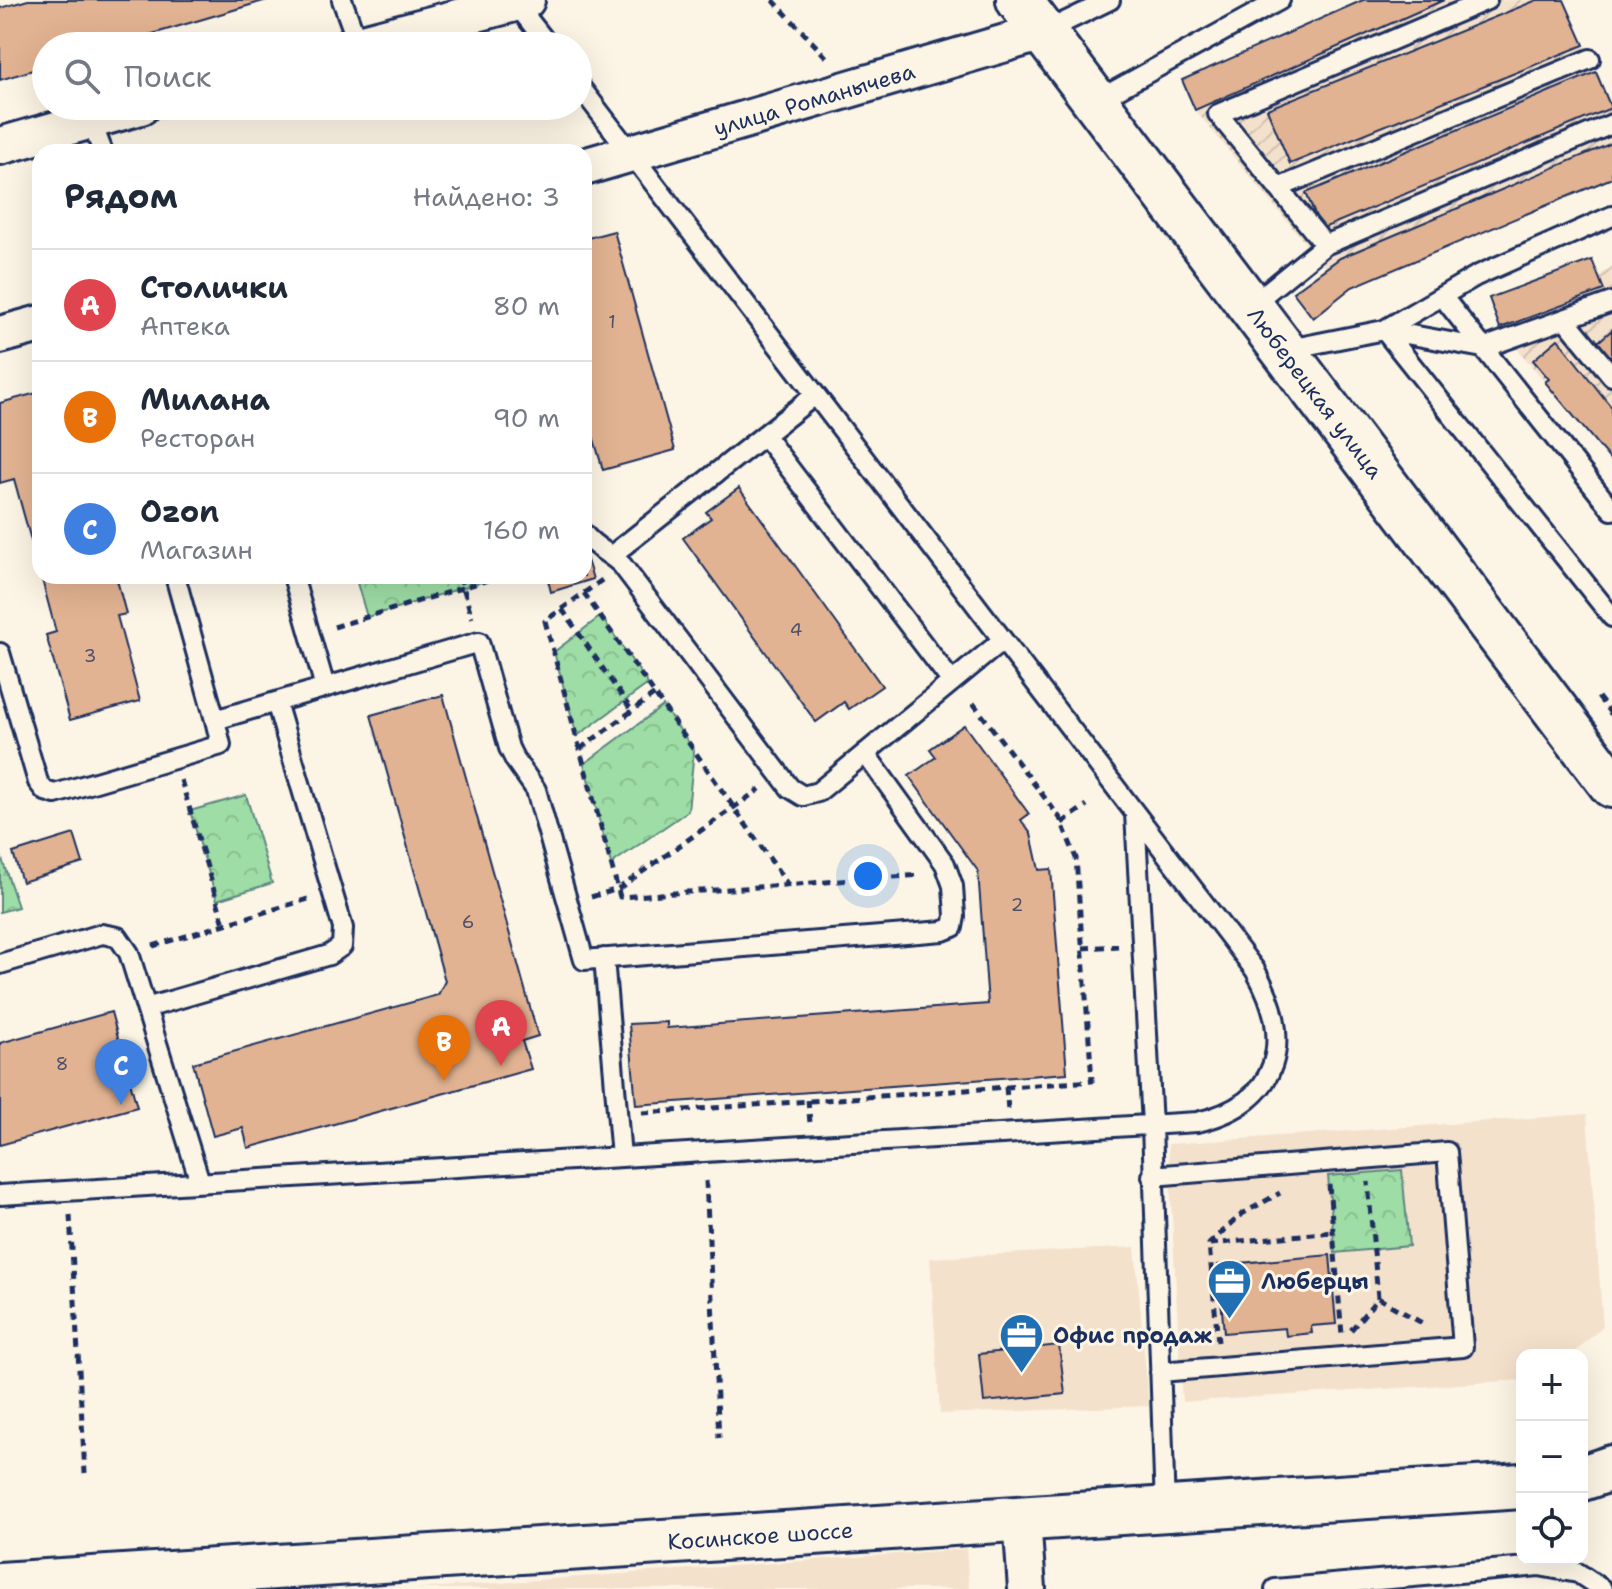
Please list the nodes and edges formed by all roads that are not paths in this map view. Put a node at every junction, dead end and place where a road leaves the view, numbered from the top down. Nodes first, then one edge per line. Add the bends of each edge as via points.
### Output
1 (342, 0) edge
2 (1110, 0) edge
3 (1280, 0) edge
4 (1487, 0) edge
5 (518, 1) edge
6 (1031, 16) edge
7 (351, 32) edge
8 (402, 32) edge
9 (539, 32) edge
10 (1590, 59) dead end
11 (1096, 101) junction
12 (592, 103) edge
13 (121, 120) edge
14 (1612, 124) edge
15 (97, 137) edge
16 (0, 146) edge
17 (630, 153) junction
18 (592, 165) edge
19 (1278, 188) junction
20 (1612, 216) edge
21 (1325, 245) junction
22 (1442, 296) junction
23 (1612, 304) edge
24 (1250, 306) junction
25 (32, 326) edge
26 (1572, 326) junction
27 (1384, 330) junction
28 (0, 335) edge
29 (1483, 348) junction
30 (1283, 350) junction
31 (1612, 376) edge
32 (815, 395) junction
33 (764, 435) junction
34 (1612, 510) edge
35 (592, 543) edge
36 (617, 560) junction
37 (177, 584) edge
38 (295, 584) edge
39 (1612, 617) edge
40 (1003, 640) junction
41 (0, 653) edge
42 (954, 681) junction
43 (325, 687) junction
44 (276, 702) junction
45 (215, 720) junction
46 (865, 753) junction
47 (1612, 785) edge
48 (1135, 813) junction
49 (604, 958) junction
50 (0, 964) edge
51 (146, 1008) junction
52 (1152, 1125) junction
53 (621, 1157) junction
54 (1152, 1176) junction
55 (200, 1182) junction
56 (0, 1195) edge
57 (1160, 1372) junction
58 (1612, 1468) edge
59 (1588, 1476) edge
60 (1588, 1485) edge
61 (1516, 1486) edge
62 (1612, 1486) edge
63 (1165, 1510) junction
64 (1022, 1519) junction
65 (0, 1585) edge
66 (1027, 1589) edge
67 (1275, 1589) edge
68 (1602, 1589) edge

1 - 7 lane
2 - 6 lane
3 - 11 lane
4 - 19 lane via 1218,114
5 - 8 street
5 - 9 lane
6 - 11 main road, Люберецкая улица
6 - 17 street, улица Романычева
10 - 19 lane
11 - 24 main road, Люберецкая улица
12 - 17 lane
13 - 15 street
14 - 21 lane
15 - 16 street
17 - 18 street, улица Романычева
17 - 32 lane
19 - 21 lane
20 - 22 lane
21 - 24 lane
22 - 27 lane
22 - 29 lane
23 - 26 lane
24 - 30 main road, Люберецкая улица
25 - 28 street
26 - 29 lane
26 - 31 lane
27 - 29 lane
27 - 30 lane
27 - 39 lane
29 - 34 lane
30 - 47 main road, Люберецкая улица
32 - 33 lane
32 - 40 lane
33 - 36 lane
33 - 42 lane
35 - 36 lane
36 - 46 lane via 790,788 803,796 818,792
37 - 45 lane
38 - 43 lane
40 - 42 lane
40 - 48 lane
41 - 45 lane via 45,791 55,794 221,745
42 - 46 lane
43 - 44 lane
43 - 49 lane via 479,642 509,748 536,790 584,960
44 - 45 lane
44 - 51 lane via 343,928 342,946 329,955
46 - 49 lane via 950,873 953,927
48 - 52 lane
48 - 52 lane via 1255,970 1276,1016 1278,1041 1273,1065 1245,1104 1210,1120
49 - 53 lane
50 - 51 lane via 102,934 118,937 129,953
51 - 55 lane
52 - 53 lane
52 - 54 lane
53 - 55 lane
54 - 57 lane
54 - 57 lane via 1447,1152 1463,1347
55 - 56 lane
57 - 63 lane
58 - 59 main road
60 - 62 main road
61 - 63 main road, Косинское шоссе
63 - 64 main road, Косинское шоссе
64 - 65 main road, Косинское шоссе
64 - 66 street
67 - 68 lane via 1539,1566 1578,1573

